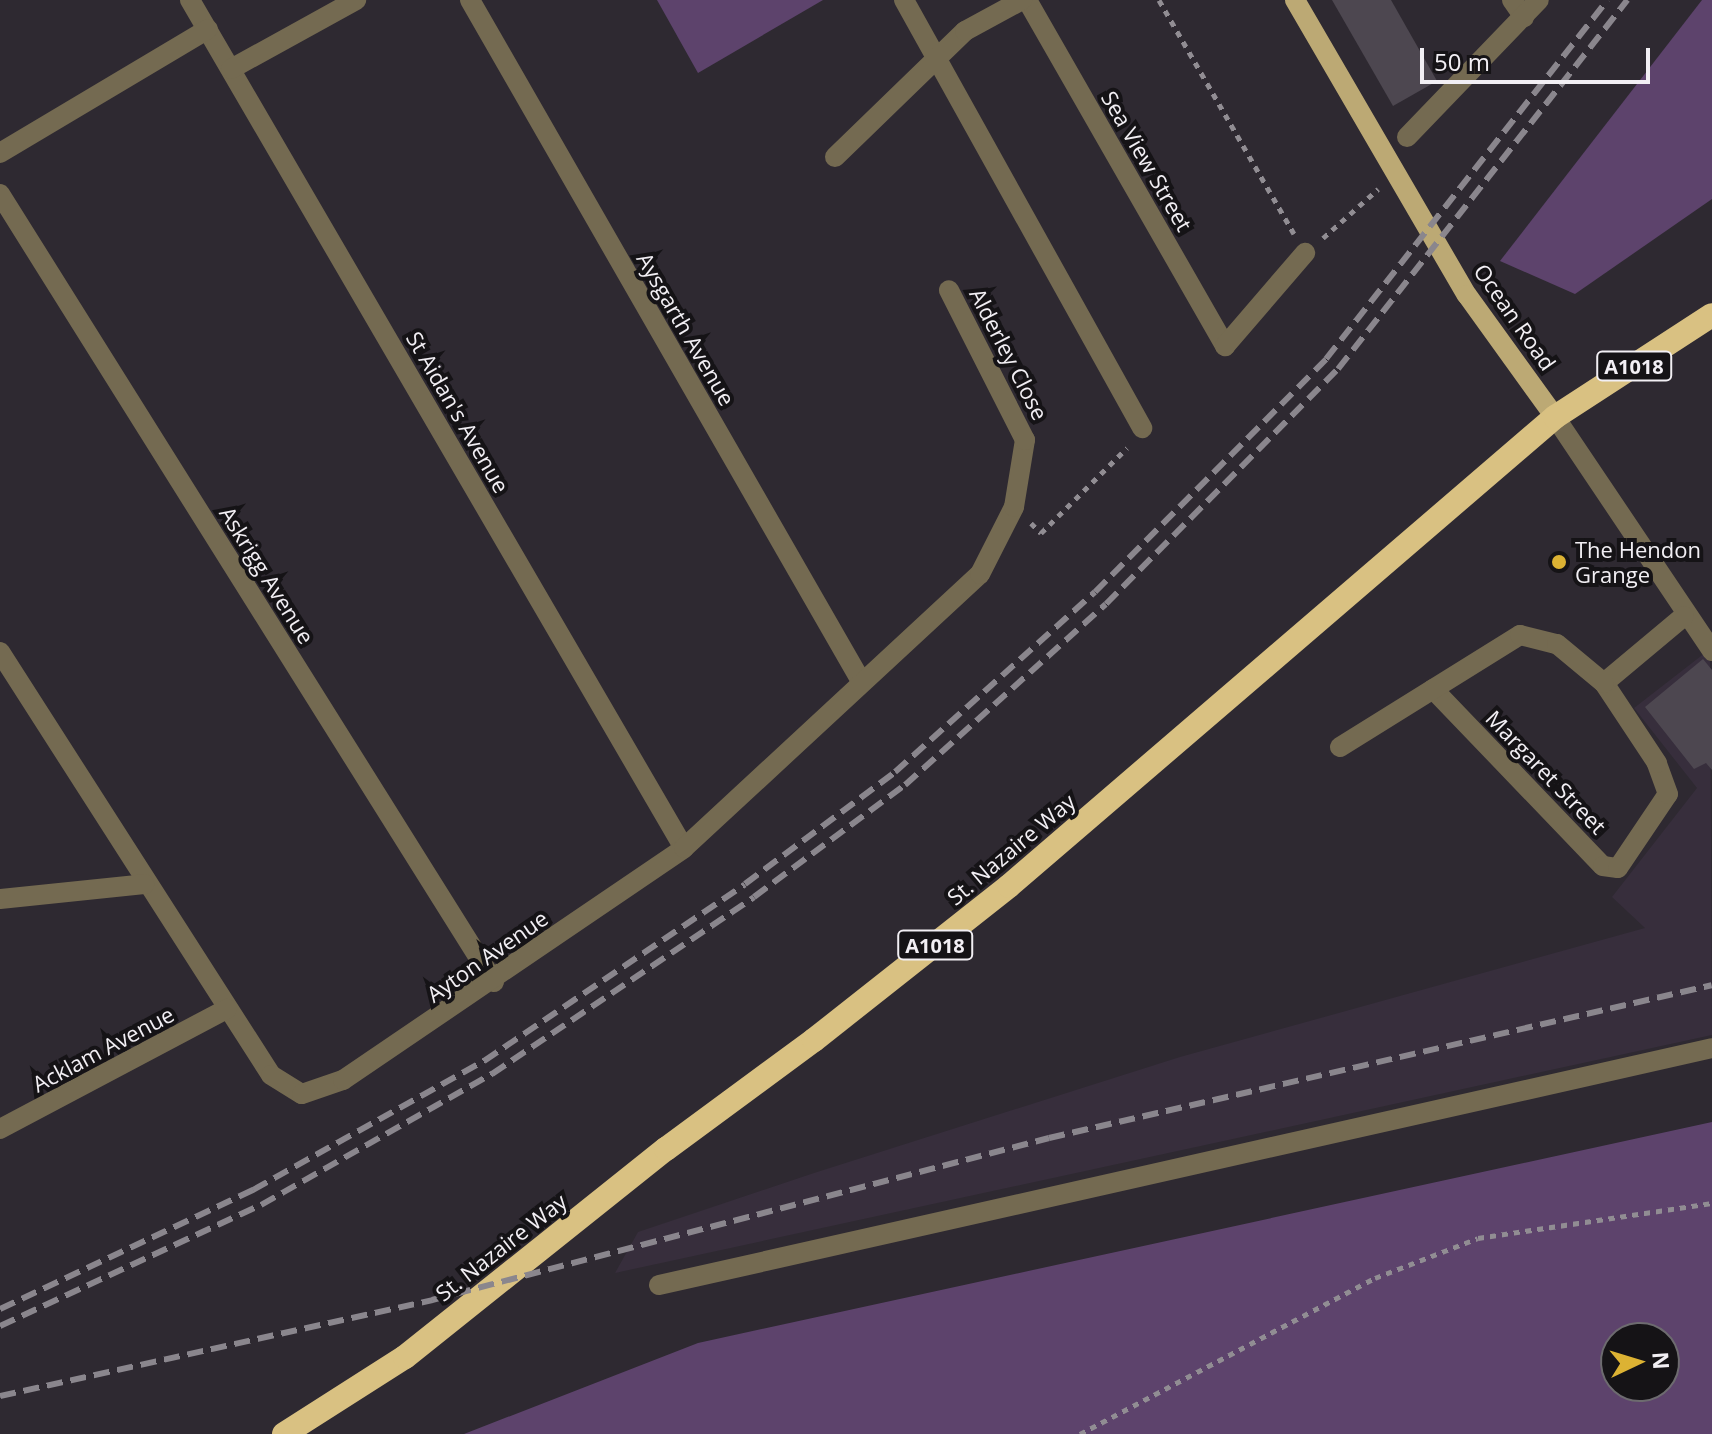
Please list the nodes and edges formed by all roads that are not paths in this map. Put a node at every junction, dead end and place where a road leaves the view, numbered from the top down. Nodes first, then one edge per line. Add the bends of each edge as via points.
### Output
1 (190, 0) edge
2 (356, 0) edge
3 (470, 0) edge
4 (904, 0) edge
5 (1025, 0) edge
6 (1295, 0) edge
7 (1539, 0) edge
8 (1518, 8) edge
9 (208, 29) junction
10 (938, 57) junction
11 (231, 69) junction
12 (1407, 137) dead end
13 (0, 153) edge
14 (835, 157) dead end
15 (0, 194) edge
16 (1305, 253) road end
17 (949, 290) dead end
18 (1712, 315) edge
19 (1555, 417) junction
20 (1142, 428) road end
21 (1025, 440) joint
22 (1684, 616) junction
23 (1712, 651) edge
24 (0, 652) edge
25 (861, 681) junction
26 (1604, 683) junction
27 (10, 684) edge
28 (1433, 689) junction
29 (1340, 747) dead end
30 (684, 848) junction
31 (144, 884) junction
32 (0, 899) edge
33 (494, 982) junction
34 (227, 1009) junction
35 (1712, 1048) edge
36 (0, 1129) edge
37 (659, 1285) dead end
38 (284, 1434) edge

1 - 9 street, St Aidan's Avenue
2 - 11 street
3 - 25 street, Aysgarth Avenue
4 - 10 street
5 - 10 street via 965,31
5 - 16 street, Sea View Street via 1225,346
6 - 19 main road, Ocean Road via 1467,295
7 - 8 street
8 - 12 street
9 - 11 street, St Aidan's Avenue
9 - 13 street
10 - 14 street
10 - 20 street
11 - 30 street, St Aidan's Avenue
15 - 33 street, Askrigg Avenue
17 - 21 street, Alderley Close
18 - 19 highway, A1018
19 - 22 street, Ocean Road
19 - 38 highway, St. Nazaire Way / A1018 via 1009,886 405,1357
21 - 25 street, Ayton Avenue via 1014,507 980,574
22 - 23 street, Ocean Road
22 - 26 street
24 - 27 street, Ayton Avenue
25 - 30 street, Ayton Avenue
26 - 28 street, Margaret Street via 1557,644 1520,635
26 - 28 street, Margaret Street via 1657,763 1668,794 1618,868 1603,866
27 - 31 street, Ayton Avenue
28 - 29 street
30 - 33 street, Ayton Avenue
31 - 32 street
31 - 34 street, Ayton Avenue
33 - 34 street, Ayton Avenue via 343,1080 302,1094 271,1075
34 - 36 street, Acklam Avenue
35 - 37 street

